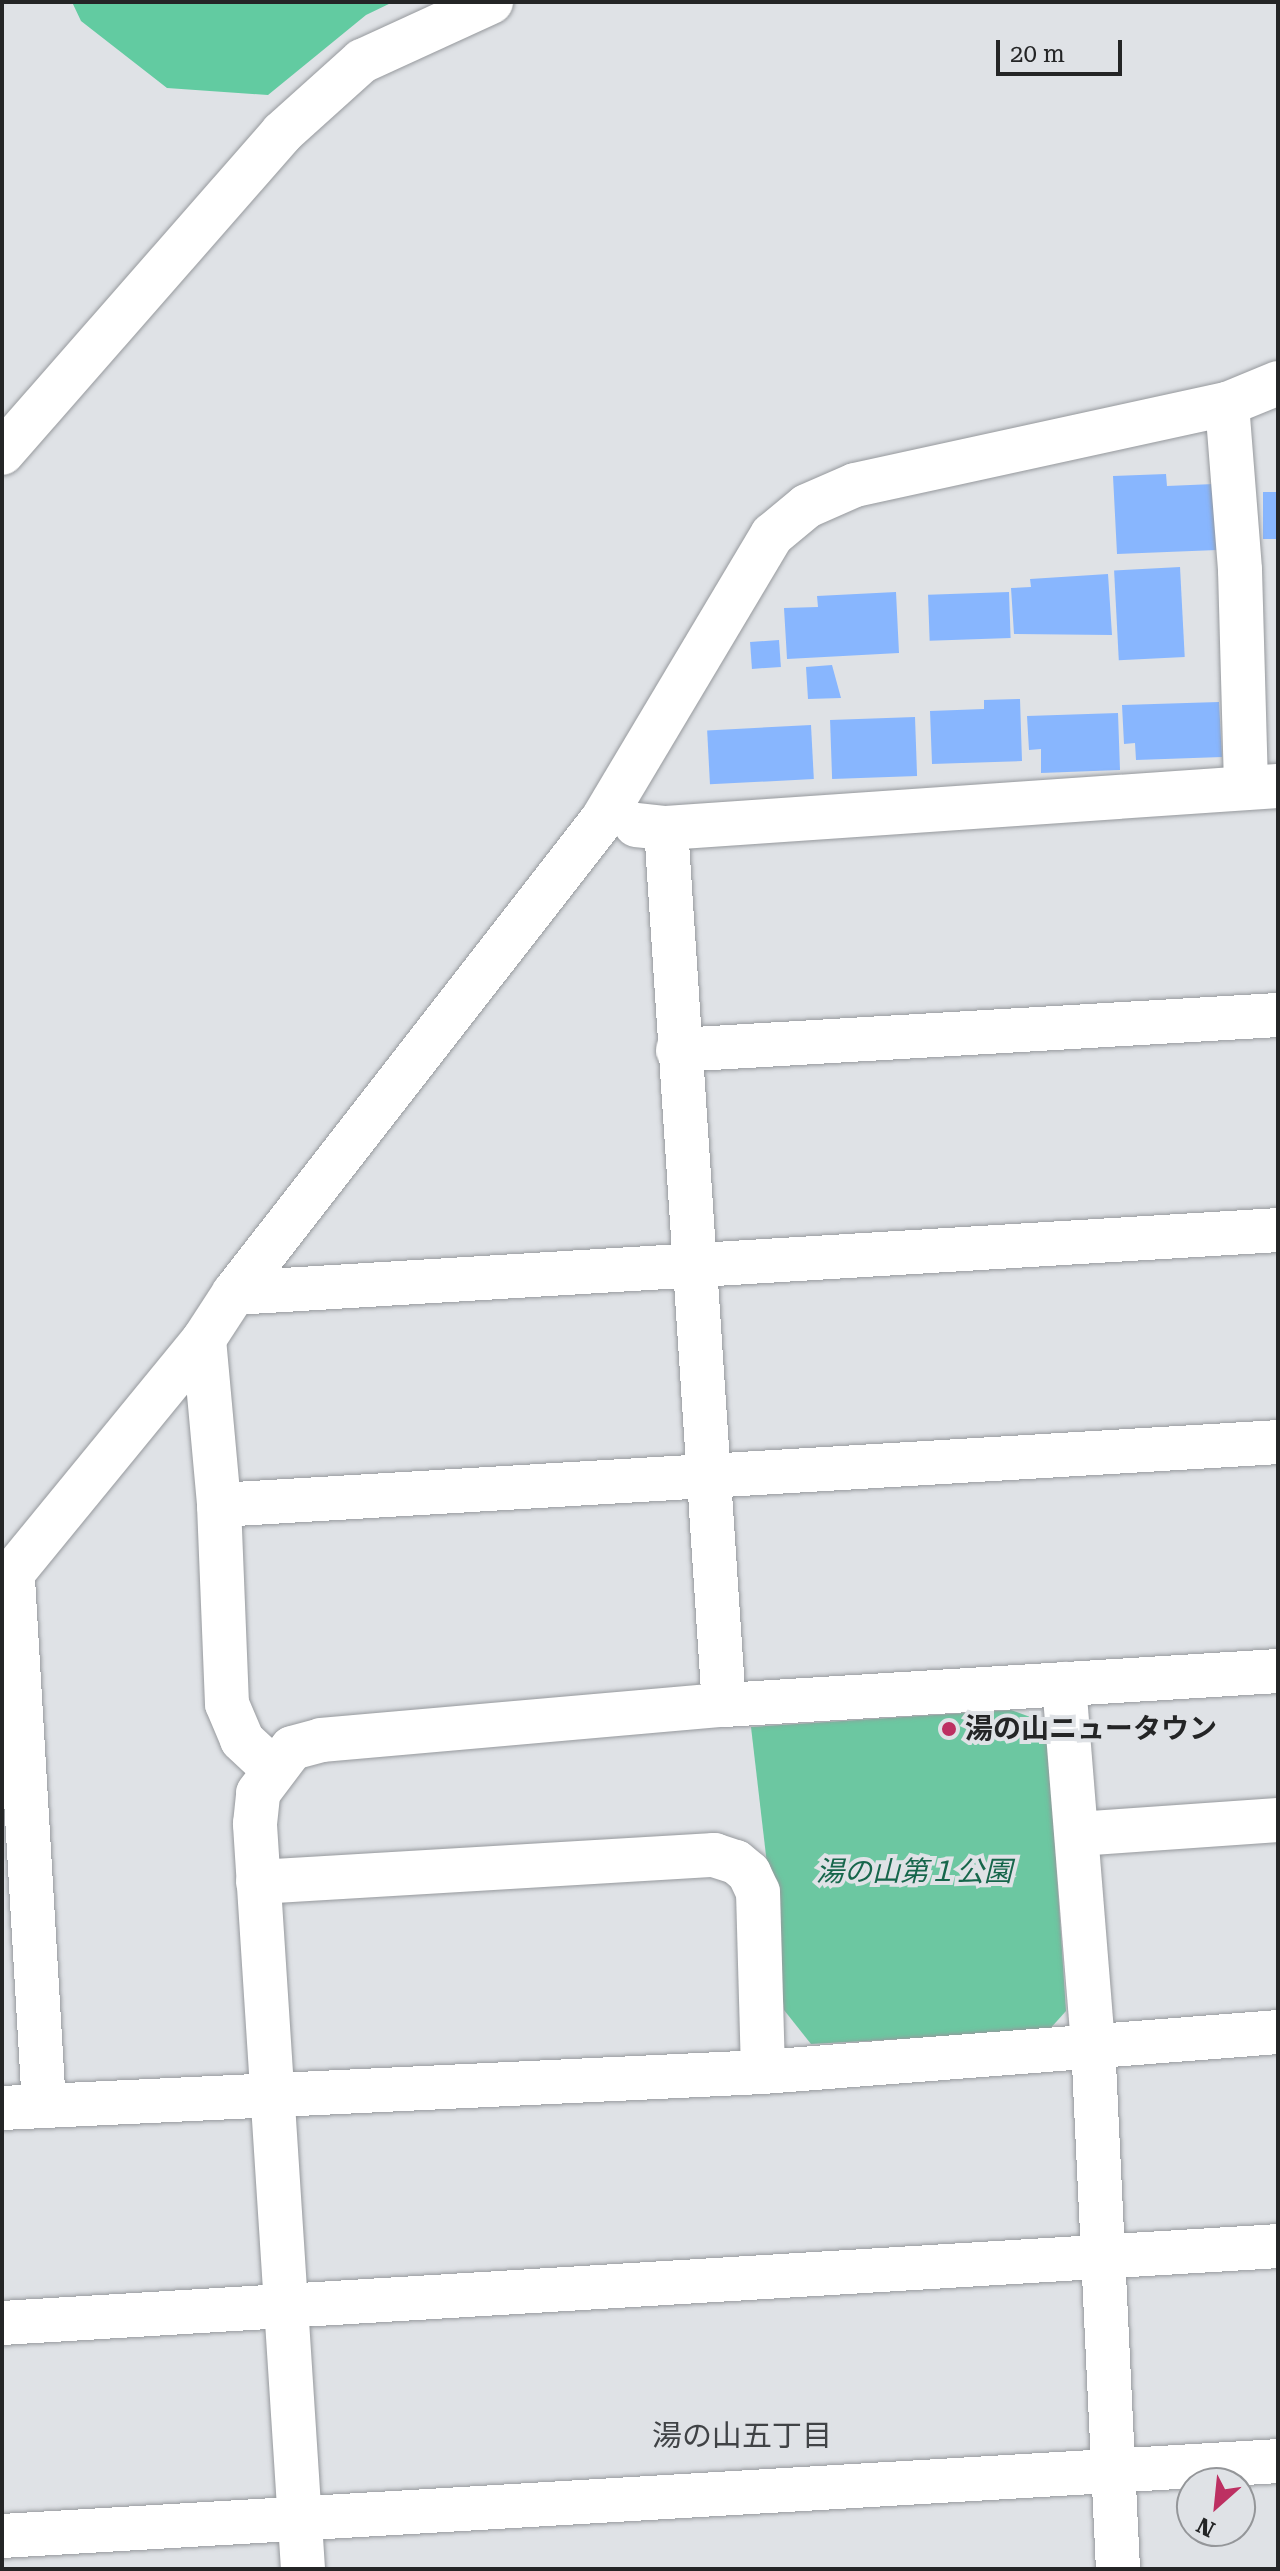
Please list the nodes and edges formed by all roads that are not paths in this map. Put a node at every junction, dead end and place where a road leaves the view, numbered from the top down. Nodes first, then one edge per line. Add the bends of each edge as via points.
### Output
1 (491, 2) edge
2 (1278, 383) edge
3 (1227, 404) junction
4 (2, 453) edge
5 (1259, 569) edge
6 (1262, 787) edge
7 (602, 820) junction
8 (666, 828) junction
9 (1278, 1015) edge
10 (678, 1050) junction
11 (1278, 1230) edge
12 (696, 1263) junction
13 (234, 1293) junction
14 (204, 1339) junction
15 (1278, 1442) edge
16 (709, 1477) junction
17 (219, 1505) junction
18 (7, 1582) edge
19 (1278, 1671) edge
20 (1064, 1684) junction
21 (724, 1705) junction
22 (272, 1768) junction
23 (1278, 1820) edge
24 (1078, 1834) junction
25 (258, 1882) junction
26 (1278, 2032) edge
27 (1093, 2043) junction
28 (763, 2072) junction
29 (273, 2092) junction
30 (23, 2106) edge
31 (1278, 2246) edge
32 (1103, 2256) junction
33 (287, 2307) junction
34 (2, 2323) edge
35 (1278, 2461) edge
36 (1112, 2471) junction
37 (298, 2515) junction
38 (2, 2536) edge
39 (303, 2569) edge
40 (1118, 2569) edge

1 - 4 street via 362,61 282,133
2 - 3 street
3 - 5 street
3 - 7 street via 855,485 807,506 772,535
5 - 6 street
6 - 8 street
7 - 8 street
7 - 13 street
8 - 10 street
9 - 10 street
10 - 12 street
11 - 12 street
12 - 13 street
12 - 16 street
13 - 14 street
14 - 17 street
14 - 18 street
15 - 16 street
16 - 17 street
16 - 21 street
17 - 22 street via 227,1704 242,1740
18 - 30 street
19 - 20 street
20 - 21 street
20 - 24 street
21 - 22 street via 321,1740 292,1748
22 - 25 street via 258,1793
23 - 24 street
24 - 27 street
25 - 28 street via 714,1855 736,1862 758,1892
25 - 29 street
26 - 27 street
27 - 28 street
27 - 32 street
28 - 29 street
29 - 30 street
29 - 33 street
31 - 32 street
32 - 33 street
32 - 36 street
33 - 34 street
33 - 37 street
35 - 36 street
36 - 37 street
36 - 40 street
37 - 38 street
37 - 39 street

